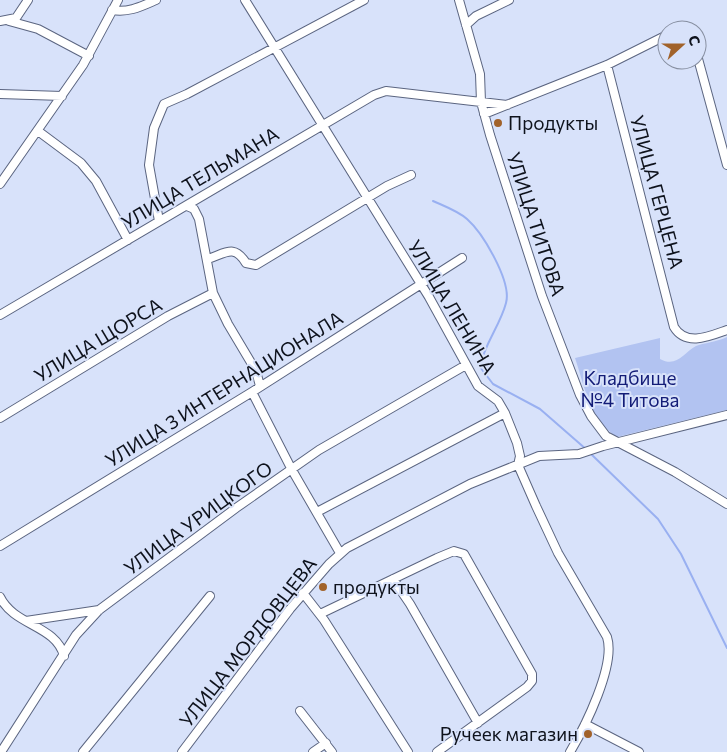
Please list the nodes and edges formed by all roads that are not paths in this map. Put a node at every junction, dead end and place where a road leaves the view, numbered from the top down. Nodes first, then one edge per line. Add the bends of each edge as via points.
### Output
1 (28, 0) edge
2 (118, 0) edge
3 (156, 0) edge
4 (245, 0) edge
5 (364, 0) edge
6 (459, 0) edge
7 (509, 0) edge
8 (112, 10) junction
9 (9, 20) junction
10 (0, 21) edge
11 (466, 25) junction
12 (657, 40) edge
13 (275, 47) junction
14 (88, 56) junction
15 (607, 65) junction
16 (701, 70) edge
17 (0, 94) edge
18 (62, 96) junction
19 (481, 102) junction
20 (507, 105) junction
21 (484, 114) junction
22 (323, 124) junction
23 (38, 131) junction
24 (727, 165) edge
25 (411, 175) dead end
26 (0, 184) edge
27 (368, 197) junction
28 (187, 206) junction
29 (159, 221) junction
30 (128, 240) junction
31 (462, 258) dead end
32 (208, 259) junction
33 (421, 286) junction
34 (213, 293) junction
35 (0, 315) edge
36 (727, 330) edge
37 (466, 365) junction
38 (260, 386) junction
39 (252, 392) junction
40 (505, 413) junction
41 (727, 415) edge
42 (0, 418) edge
43 (606, 436) junction
44 (616, 443) junction
45 (599, 447) junction
46 (518, 465) junction
47 (292, 470) junction
48 (727, 504) edge
49 (317, 512) junction
50 (0, 546) edge
51 (340, 553) junction
52 (393, 579) junction
53 (303, 593) junction
54 (210, 596) dead end
55 (0, 597) edge
56 (99, 610) junction
57 (320, 614) junction
58 (24, 621) junction
59 (64, 656) junction
60 (300, 711) dead end
61 (478, 723) junction
62 (585, 724) junction
63 (326, 743) junction
64 (1, 752) edge
65 (84, 752) edge
66 (182, 752) edge
67 (313, 752) edge
68 (332, 752) edge
69 (408, 752) edge
70 (437, 752) edge
71 (570, 752) edge
72 (639, 752) edge

1 - 9 street via 21,13
2 - 8 street
3 - 8 street via 122,12
4 - 13 street, УЛИЦА ЛЕНИНА
5 - 13 street
6 - 11 street, УЛИЦА ТИТОВА
7 - 11 street via 476,16
8 - 14 street
9 - 10 street
9 - 14 street via 38,30
11 - 19 street, УЛИЦА ТИТОВА via 480,74
12 - 15 street
13 - 22 street, УЛИЦА ЛЕНИНА
13 - 29 street via 164,104 154,128 149,165
14 - 18 street
15 - 20 street
15 - 36 street, УЛИЦА ГЕРЦЕНА via 674,327 678,334 691,339
16 - 24 street
17 - 18 street
18 - 23 street
19 - 20 street, УЛИЦА ТЕЛЬМАНА
19 - 21 street, УЛИЦА ТИТОВА
19 - 22 street, УЛИЦА ТЕЛЬМАНА via 386,90
20 - 21 street
21 - 43 street, УЛИЦА ТИТОВА via 562,352 591,416
22 - 27 street, УЛИЦА ЛЕНИНА
22 - 28 street, УЛИЦА ТЕЛЬМАНА
23 - 26 street
23 - 30 street via 81,163 96,181
25 - 27 street
27 - 32 street via 256,265 246,263 235,251
27 - 33 street, УЛИЦА ЛЕНИНА
28 - 29 street, УЛИЦА ТЕЛЬМАНА
28 - 32 street via 194,209 199,219
29 - 30 street, УЛИЦА ТЕЛЬМАНА
30 - 35 street, УЛИЦА ТЕЛЬМАНА
31 - 33 street, УЛИЦА 3 ИНТЕРНАЦИОНАЛА
32 - 34 street
33 - 37 street, УЛИЦА ЛЕНИНА
33 - 38 street, УЛИЦА 3 ИНТЕРНАЦИОНАЛА
34 - 38 street via 256,370
34 - 42 street, УЛИЦА ЩОРСА via 168,316
37 - 40 street, УЛИЦА ЛЕНИНА via 478,386 498,401
37 - 47 street, УЛИЦА УРИЦКОГО via 319,450
38 - 39 street, УЛИЦА 3 ИНТЕРНАЦИОНАЛА
39 - 47 street
39 - 50 street, УЛИЦА 3 ИНТЕРНАЦИОНАЛА
40 - 46 street, УЛИЦА ЛЕНИНА via 517,443
40 - 49 street
41 - 44 street, УЛИЦА МОРДОВЦЕВА
43 - 44 street, УЛИЦА ТИТОВА
43 - 45 street
44 - 45 street, УЛИЦА МОРДОВЦЕВА
44 - 48 street, УЛИЦА ТИТОВА via 675,472
45 - 46 street, УЛИЦА МОРДОВЦЕВА via 585,453 539,456
46 - 51 street, УЛИЦА МОРДОВЦЕВА via 462,488
46 - 62 street, УЛИЦА ЛЕНИНА via 558,553 610,647 606,670
47 - 49 street
47 - 56 street, УЛИЦА УРИЦКОГО
49 - 51 street
51 - 53 street, УЛИЦА МОРДОВЦЕВА
52 - 57 street
52 - 61 street
52 - 61 street via 454,551 469,559 532,674 532,681 527,687
53 - 57 street
53 - 66 street, УЛИЦА МОРДОВЦЕВА
54 - 65 street
55 - 58 street via 5,607
56 - 58 street
56 - 59 street, УЛИЦА УРИЦКОГО via 76,635
57 - 69 street
58 - 59 street via 55,639
59 - 64 street, УЛИЦА УРИЦКОГО
60 - 63 street
61 - 70 street
62 - 71 street, УЛИЦА ЛЕНИНА
62 - 72 street
63 - 67 street
63 - 68 street

